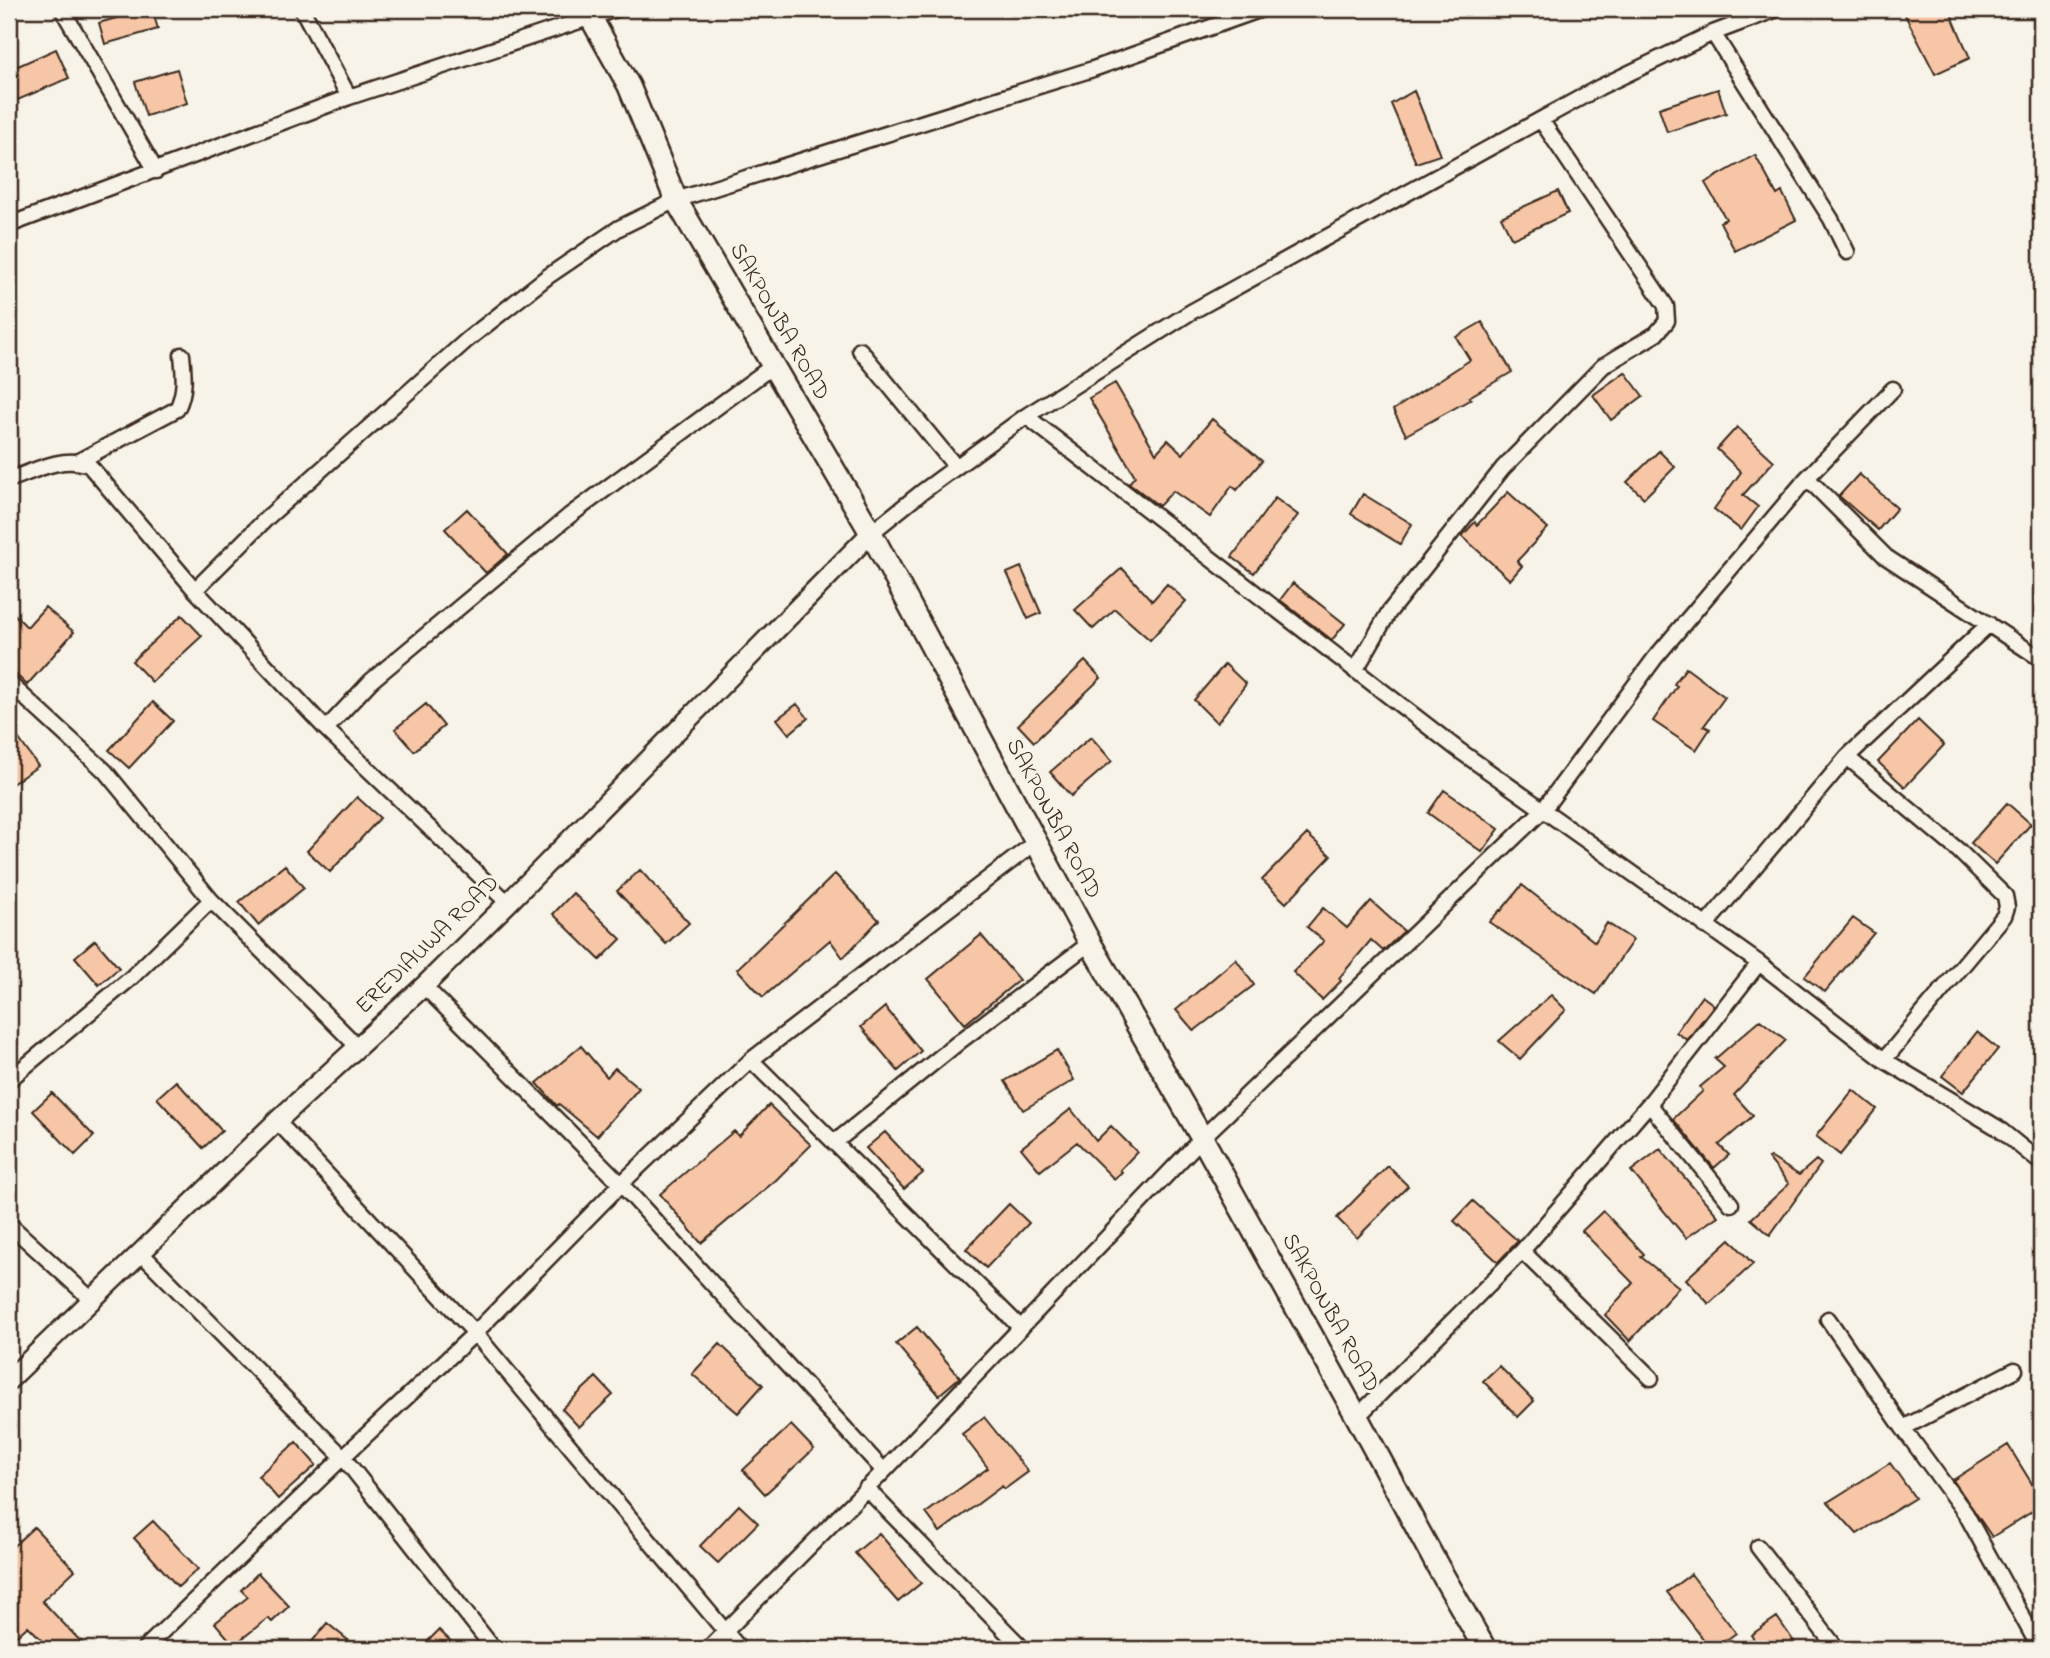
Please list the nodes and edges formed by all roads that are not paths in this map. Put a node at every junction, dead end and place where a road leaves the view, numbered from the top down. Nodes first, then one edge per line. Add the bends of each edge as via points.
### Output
1 (62, 9) edge
2 (302, 9) edge
3 (616, 9) edge
4 (1262, 9) edge
5 (1777, 9) edge
6 (588, 13) edge
7 (1713, 33) junction
8 (349, 96) junction
9 (1541, 120) junction
10 (156, 171) junction
11 (676, 200) junction
12 (9, 225) edge
13 (1847, 252) dead end
14 (860, 349) dead end
15 (182, 355) dead end
16 (774, 365) junction
17 (1893, 389) dead end
18 (1026, 416) junction
19 (79, 461) junction
20 (957, 467) junction
21 (1807, 478) junction
22 (9, 480) edge
23 (871, 533) junction
24 (195, 590) junction
25 (1989, 624) junction
26 (2041, 659) edge
27 (1355, 671) junction
28 (9, 682) edge
29 (326, 729) junction
30 (1847, 757) junction
31 (1543, 810) junction
32 (1036, 842) junction
33 (211, 900) junction
34 (508, 903) junction
35 (1705, 926) junction
36 (1090, 943) junction
37 (1759, 963) junction
38 (424, 986) junction
39 (358, 1047) junction
40 (751, 1060) junction
41 (1884, 1060) junction
42 (9, 1080) edge
43 (1648, 1104) junction
44 (277, 1121) junction
45 (1202, 1138) junction
46 (834, 1143) junction
47 (2041, 1163) edge
48 (621, 1184) junction
49 (1731, 1204) dead end
50 (9, 1224) edge
51 (1522, 1251) junction
52 (141, 1252) junction
53 (92, 1300) junction
54 (1828, 1319) dead end
55 (1021, 1328) junction
56 (475, 1333) junction
57 (2015, 1370) dead end
58 (1651, 1378) dead end
59 (9, 1380) edge
60 (1357, 1417) junction
61 (1903, 1428) junction
62 (343, 1457) junction
63 (884, 1471) junction
64 (866, 1488) junction
65 (1758, 1547) dead end
66 (725, 1633) junction
67 (144, 1649) edge
68 (494, 1649) edge
69 (708, 1649) edge
70 (740, 1649) edge
71 (1023, 1649) edge
72 (1485, 1649) edge
73 (1837, 1649) edge
74 (2039, 1649) edge

1 - 10 street
2 - 8 street
3 - 6 street
4 - 11 street via 1093,69
5 - 7 street
6 - 8 street
6 - 11 main road, SAKPONBA ROAD via 629,86
7 - 9 street
7 - 13 street via 1831,219
8 - 10 street
9 - 18 street via 1191,312
9 - 27 street via 1666,306 1667,321 1656,334 1603,366 1503,468 1389,611
10 - 12 street
11 - 16 main road, SAKPONBA ROAD
11 - 24 street via 619,228 547,277 467,341 268,517
14 - 20 street
15 - 19 street via 185,382 177,409
16 - 23 main road, SAKPONBA ROAD
16 - 29 street via 569,516 371,681
17 - 21 street
18 - 20 street
18 - 27 street
19 - 22 street via 64,461
19 - 24 street via 89,465
20 - 23 street
21 - 25 street via 1886,557
21 - 31 street via 1655,658
23 - 32 main road, SAKPONBA ROAD
23 - 34 street, EREDIAUWA ROAD
24 - 29 street
25 - 26 street
25 - 30 street
27 - 31 street
28 - 33 street via 105,771
29 - 34 street
30 - 35 street
30 - 41 street via 1959,851 2005,896 2007,907
31 - 35 street
31 - 45 street
32 - 36 main road, SAKPONBA ROAD
32 - 40 street
33 - 39 street
33 - 42 street via 131,978
34 - 38 street, EREDIAUWA ROAD
35 - 37 street
36 - 45 main road, SAKPONBA ROAD
36 - 46 street
37 - 41 street
37 - 43 street
38 - 39 street, EREDIAUWA ROAD
38 - 48 street
39 - 44 street, EREDIAUWA ROAD
40 - 46 street
40 - 48 street
41 - 47 street via 1998,1128
43 - 49 street
43 - 51 street
44 - 52 street, EREDIAUWA ROAD
44 - 56 street
45 - 55 street
45 - 60 main road, SAKPONBA ROAD
46 - 55 street
48 - 56 street
48 - 63 street
50 - 53 street
51 - 58 street
51 - 60 street
52 - 53 street, EREDIAUWA ROAD
52 - 62 street
53 - 59 street, EREDIAUWA ROAD
54 - 61 street
55 - 63 street
56 - 62 street
56 - 66 street
57 - 61 street
60 - 72 main road, SAKPONBA ROAD
61 - 74 street via 1966,1514
62 - 67 street
62 - 68 street
63 - 64 street
64 - 66 street
64 - 71 street
65 - 73 street
66 - 69 street
66 - 70 street

